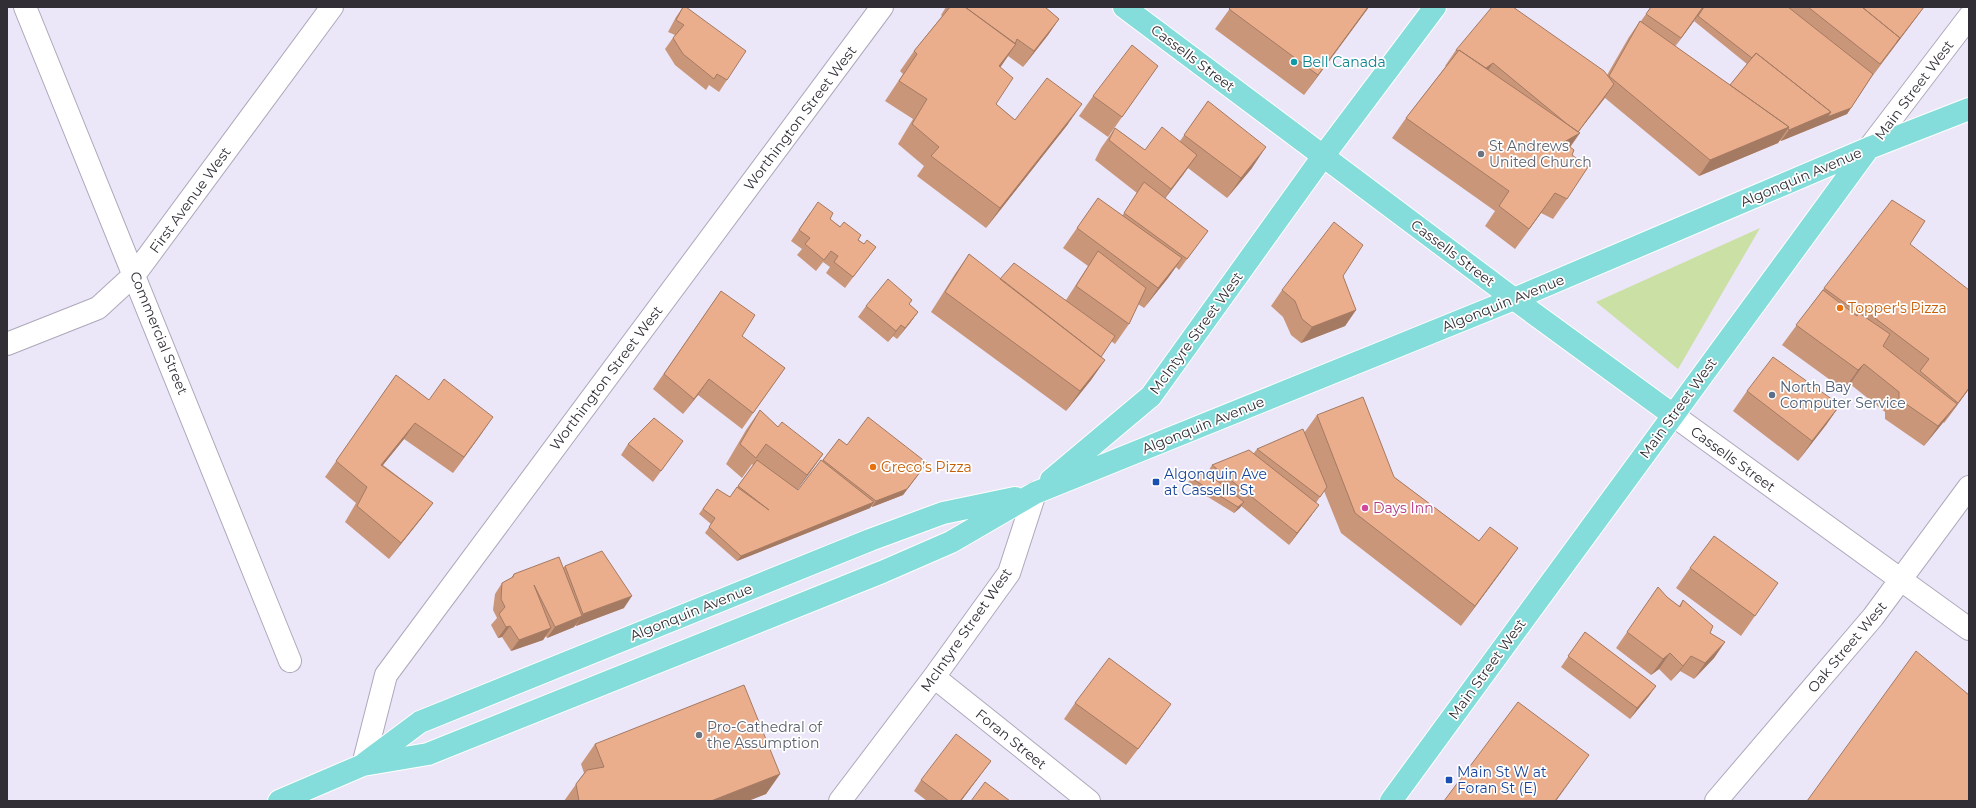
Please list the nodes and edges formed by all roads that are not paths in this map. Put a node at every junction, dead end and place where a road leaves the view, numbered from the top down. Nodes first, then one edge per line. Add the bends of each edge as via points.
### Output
1 (25, 7) edge
2 (332, 7) edge
3 (882, 7) edge
4 (1124, 7) edge
5 (1435, 7) edge
6 (1969, 18) edge
7 (1969, 108) edge
8 (1869, 148) junction
9 (1324, 155) junction
10 (135, 274) junction
11 (1514, 299) junction
12 (7, 344) edge
13 (1673, 415) junction
14 (1969, 487) edge
15 (1035, 494) junction
16 (1900, 580) junction
17 (1969, 629) edge
18 (290, 661) dead end
19 (934, 677) junction
20 (363, 765) junction
21 (279, 801) edge
22 (840, 801) edge
23 (1089, 801) edge
24 (1391, 801) edge
25 (1716, 801) edge

1 - 10 street, Commercial Street
2 - 10 street, First Avenue West
3 - 20 street, Worthington Street West via 386,675
4 - 9 main road, Cassells Street
5 - 9 main road, McIntyre Street West
6 - 8 street, Main Street West
7 - 8 main road, Algonquin Avenue
8 - 11 main road, Algonquin Avenue
8 - 13 main road, Main Street West
9 - 11 main road, Cassells Street
9 - 15 main road, McIntyre Street West via 1151,396
10 - 12 street, First Avenue West via 98,308
10 - 18 street, Commercial Street
11 - 13 main road, Cassells Street
11 - 15 main road, Algonquin Avenue
13 - 16 street, Cassells Street
13 - 24 main road, Main Street West
14 - 16 street, Oak Street West
15 - 19 street, McIntyre Street West via 1010,573
15 - 20 main road, Algonquin Avenue via 951,542 874,575 428,754
15 - 20 main road, Algonquin Avenue via 943,513 870,540 420,722
16 - 17 street, Cassells Street
16 - 25 street, Oak Street West via 1873,617
19 - 22 street, McIntyre Street West
19 - 23 street, Foran Street
20 - 21 main road, Algonquin Avenue

